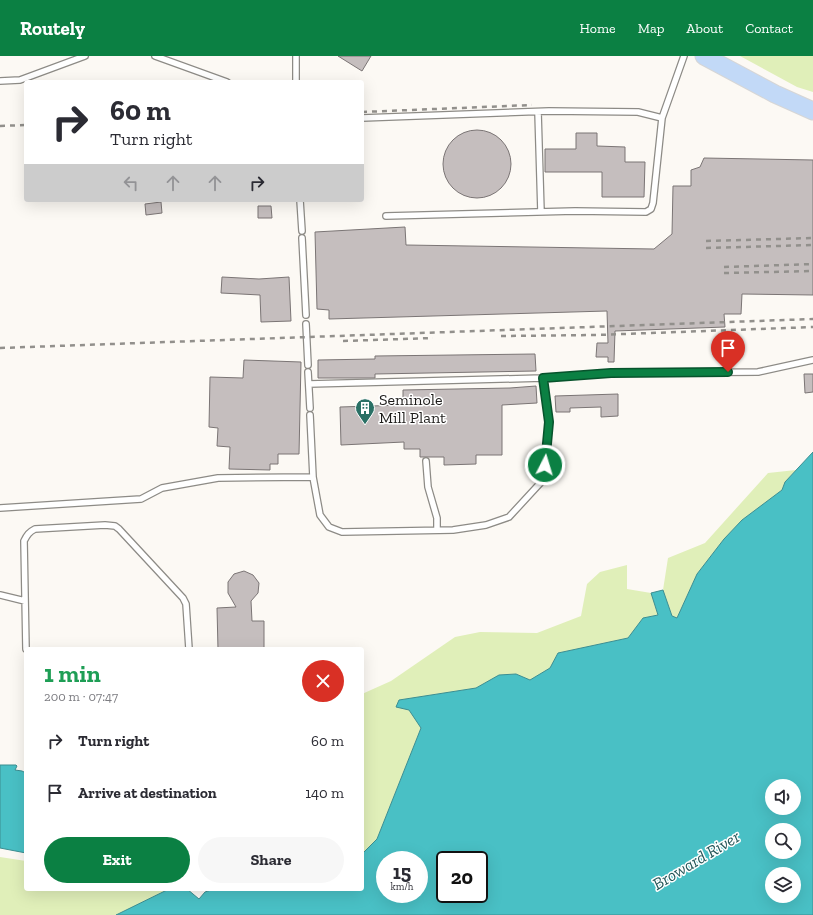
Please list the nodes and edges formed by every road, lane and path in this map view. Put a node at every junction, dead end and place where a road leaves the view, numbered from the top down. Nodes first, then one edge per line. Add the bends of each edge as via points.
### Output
1 (85, 56) edge
2 (154, 56) edge
3 (296, 56) edge
4 (684, 56) edge
5 (704, 56) edge
6 (221, 80) edge
7 (296, 80) edge
8 (0, 81) edge
9 (813, 111) edge
10 (538, 112) junction
11 (364, 118) edge
12 (662, 118) junction
13 (300, 202) edge
14 (542, 212) junction
15 (386, 216) dead end
16 (302, 231) dead end
17 (302, 238) dead end
18 (306, 315) dead end
19 (306, 324) dead end
20 (813, 360) edge
21 (308, 365) dead end
22 (308, 372) dead end
23 (543, 378) junction
24 (309, 384) junction
25 (426, 461) dead end
26 (313, 478) junction
27 (0, 508) edge
28 (437, 530) junction
29 (0, 596) edge
30 (25, 601) junction
31 (26, 647) edge
32 (189, 647) edge

1 - 8 lane via 20,80
2 - 6 lane
3 - 7 lane
4 - 12 lane
5 - 9 main road
10 - 11 lane
10 - 12 lane via 638,112
10 - 14 lane
12 - 14 lane via 653,203 650,209 646,212
13 - 16 lane
14 - 15 lane
17 - 18 lane
19 - 21 lane
20 - 23 lane via 758,372 611,373
22 - 24 lane
23 - 24 lane
23 - 28 lane via 549,422 544,479 510,517 486,525
24 - 26 lane
25 - 28 lane via 428,487 437,518
26 - 27 lane via 218,478 162,488 141,499
26 - 28 lane via 320,515 329,527 342,532
29 - 30 lane
30 - 31 lane
30 - 32 lane via 24,541 30,532 35,529 115,526 183,598 186,604

